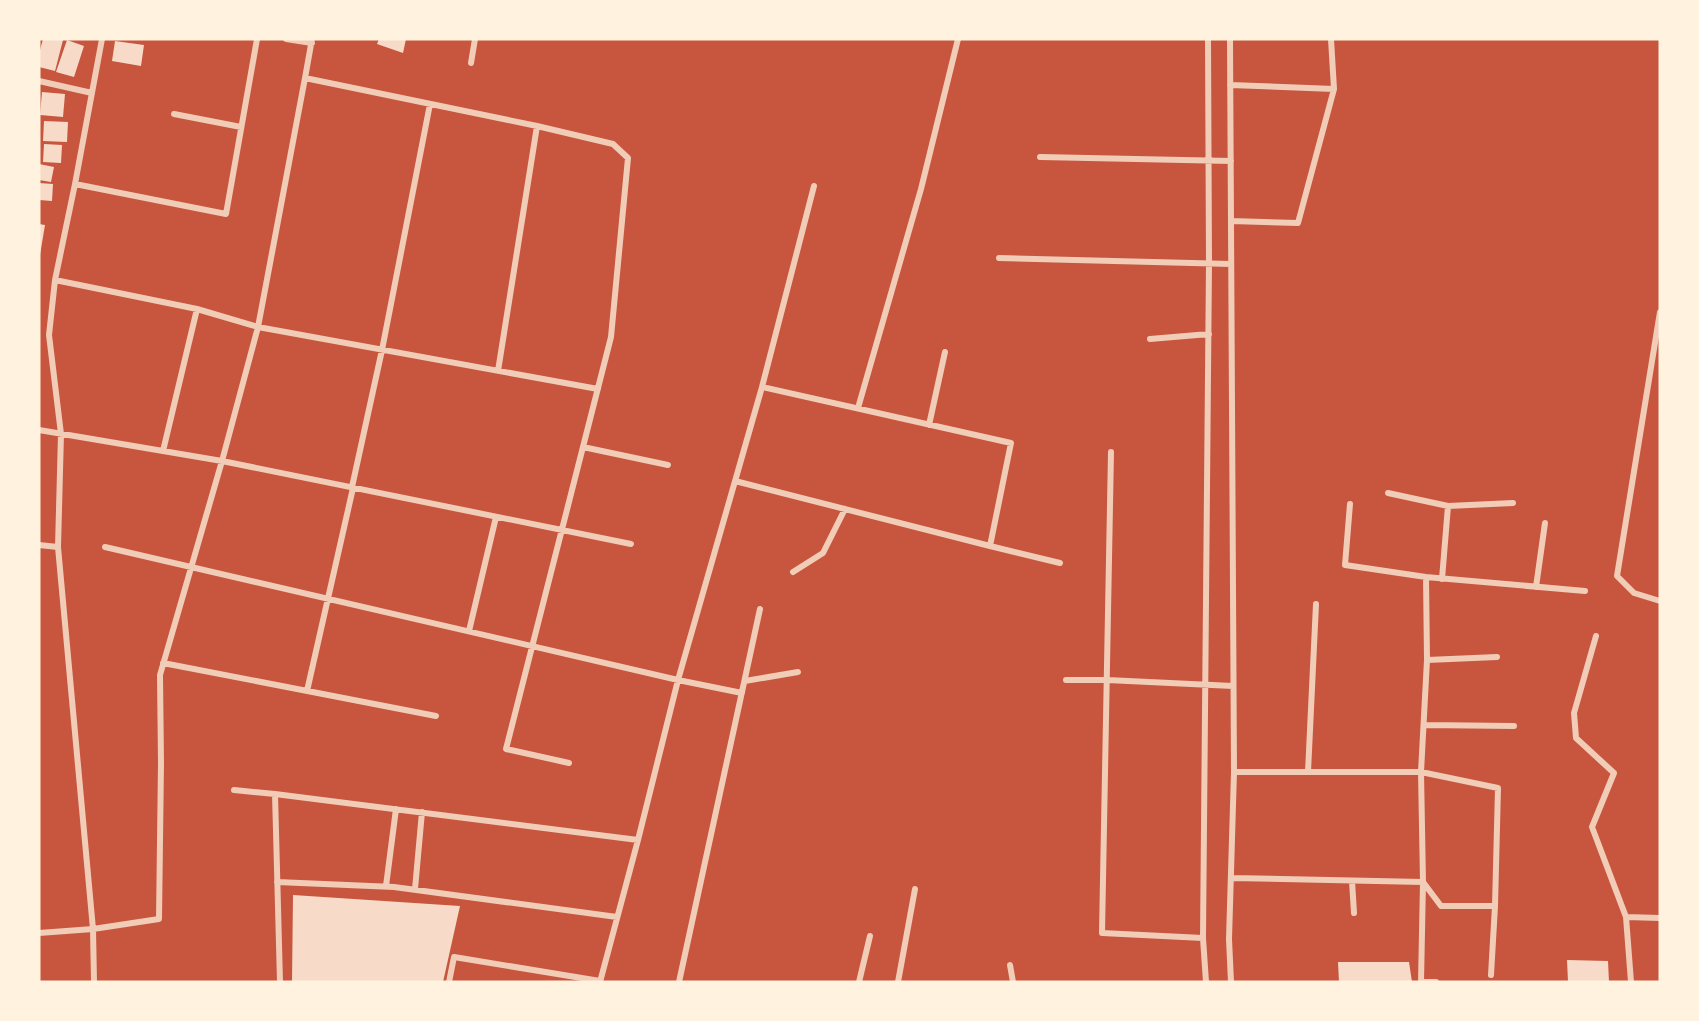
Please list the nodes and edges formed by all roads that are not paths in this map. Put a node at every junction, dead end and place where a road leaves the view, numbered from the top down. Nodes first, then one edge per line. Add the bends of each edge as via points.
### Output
1 (102, 39) edge
2 (257, 39) edge
3 (286, 39) edge
4 (475, 39) edge
5 (958, 39) edge
6 (1208, 39) edge
7 (1230, 39) edge
8 (1331, 39) edge
9 (312, 41) edge
10 (471, 63) dead end
11 (305, 78) junction
12 (39, 81) edge
13 (1230, 86) junction
14 (1334, 89) junction
15 (92, 93) junction
16 (430, 104) junction
17 (174, 114) dead end
18 (537, 126) junction
19 (241, 128) junction
20 (1040, 157) dead end
21 (1209, 160) junction
22 (1231, 161) junction
23 (75, 184) junction
24 (814, 186) dead end
25 (1231, 222) junction
26 (999, 258) dead end
27 (1209, 263) junction
28 (1232, 264) junction
29 (55, 280) junction
30 (197, 309) junction
31 (1660, 312) edge
32 (258, 327) junction
33 (1209, 334) junction
34 (1150, 339) dead end
35 (382, 350) junction
36 (945, 352) dead end
37 (498, 371) junction
38 (762, 387) junction
39 (598, 389) junction
40 (858, 408) junction
41 (929, 425) junction
42 (39, 430) edge
43 (62, 434) junction
44 (583, 447) junction
45 (163, 451) junction
46 (1111, 452) dead end
47 (222, 461) junction
48 (668, 465) dead end
49 (735, 481) junction
50 (352, 488) junction
51 (1388, 494) dead end
52 (1513, 503) dead end
53 (1350, 504) dead end
54 (1448, 506) junction
55 (845, 509) junction
56 (496, 517) junction
57 (1545, 523) dead end
58 (562, 530) junction
59 (631, 544) dead end
60 (39, 545) edge
61 (990, 546) junction
62 (58, 547) junction
63 (105, 547) dead end
64 (1060, 563) dead end
65 (191, 567) junction
66 (793, 572) dead end
67 (1426, 577) junction
68 (1442, 579) junction
69 (1536, 587) junction
70 (1585, 591) dead end
71 (327, 598) junction
72 (1660, 601) edge
73 (1316, 604) dead end
74 (760, 609) dead end
75 (469, 631) junction
76 (1596, 636) dead end
77 (532, 645) junction
78 (1497, 657) dead end
79 (1428, 660) junction
80 (163, 663) junction
81 (798, 672) dead end
82 (678, 680) junction
83 (1066, 680) dead end
84 (1107, 680) junction
85 (745, 681) junction
86 (1206, 685) junction
87 (1233, 686) junction
88 (307, 691) junction
89 (742, 693) junction
90 (436, 716) dead end
91 (1424, 724) junction
92 (1514, 726) dead end
93 (569, 763) dead end
94 (1233, 772) junction
95 (1308, 772) junction
96 (1421, 772) junction
97 (234, 790) dead end
98 (275, 794) junction
99 (396, 809) junction
100 (422, 812) junction
101 (638, 840) junction
102 (1231, 878) junction
103 (1352, 881) junction
104 (277, 882) junction
105 (1423, 882) junction
106 (387, 886) junction
107 (415, 889) junction
108 (915, 889) dead end
109 (1495, 906) junction
110 (1354, 913) dead end
111 (617, 916) junction
112 (1626, 917) junction
113 (1660, 918) edge
114 (93, 928) junction
115 (39, 933) edge
116 (870, 936) dead end
117 (1203, 938) junction
118 (1010, 965) dead end
119 (1491, 975) dead end
120 (94, 982) edge
121 (280, 982) edge
122 (449, 982) edge
123 (600, 982) edge
124 (679, 982) edge
125 (859, 982) edge
126 (898, 982) edge
127 (1013, 982) edge
128 (1206, 982) edge
129 (1231, 982) edge
130 (1437, 982) edge
131 (1631, 982) edge

1 - 15 street
2 - 19 street
3 - 9 street
4 - 10 street
5 - 40 street via 921,189
6 - 21 street
7 - 13 street
8 - 14 street
9 - 11 street
11 - 16 street
11 - 32 street
12 - 15 street
13 - 14 street
13 - 22 street
14 - 25 street via 1298,223
15 - 23 street
16 - 18 street
16 - 35 street
17 - 19 street
18 - 37 street
18 - 39 street via 613,144 628,158 611,337
19 - 23 street via 226,214
20 - 21 street
21 - 22 street
21 - 27 street
22 - 25 street
23 - 29 street
24 - 38 street
25 - 28 street
26 - 27 street
27 - 28 street
27 - 33 street
28 - 87 street
29 - 30 street
29 - 43 street via 49,336
30 - 32 street
30 - 45 street
31 - 72 street via 1617,576 1634,593
32 - 35 street
32 - 47 street
33 - 34 street
33 - 86 street
35 - 37 street
35 - 50 street
36 - 41 street
37 - 39 street
38 - 40 street
38 - 49 street
39 - 44 street
40 - 41 street
41 - 61 street via 1011,443
42 - 43 street
43 - 45 street
43 - 62 street
44 - 48 street
44 - 58 street
45 - 47 street
46 - 84 street
47 - 50 street
47 - 65 street
49 - 55 street
49 - 82 street
50 - 56 street
50 - 71 street
51 - 54 street
52 - 54 street
53 - 67 street via 1346,565
54 - 68 street
55 - 61 street
55 - 66 street via 823,553
56 - 58 street
56 - 75 street
57 - 69 street
58 - 59 street
58 - 77 street
60 - 62 street
61 - 64 street
62 - 114 street
63 - 65 street
65 - 71 street
65 - 80 street
67 - 68 street
67 - 79 street
68 - 69 street
69 - 70 street
71 - 75 street
71 - 88 street
73 - 95 street
74 - 85 street
75 - 77 street
76 - 112 street via 1574,713 1576,738 1614,773 1592,827
77 - 82 street
77 - 93 street via 506,749
78 - 79 street
79 - 91 street
80 - 88 street
80 - 114 street via 159,919
81 - 85 street
82 - 89 street
82 - 101 street
83 - 84 street
84 - 86 street
84 - 117 street via 1102,933
85 - 89 street
86 - 87 street
86 - 117 street
87 - 94 street
88 - 90 street
89 - 124 street
91 - 92 street
91 - 96 street
94 - 95 street
94 - 102 street
95 - 96 street
96 - 105 street
96 - 109 street via 1498,788
97 - 98 street
98 - 99 street
98 - 104 street
99 - 100 street
99 - 106 street
100 - 101 street
100 - 107 street
101 - 111 street
102 - 103 street
102 - 129 street
103 - 105 street
103 - 110 street
104 - 106 street
104 - 121 street
105 - 109 street via 1441,906
105 - 130 street via 1421,982
106 - 107 street
107 - 111 street
108 - 126 street
109 - 119 street
111 - 123 street
112 - 113 street
112 - 131 street
114 - 115 street
114 - 120 street
116 - 125 street
117 - 128 street
118 - 127 street
122 - 123 street via 454,957

